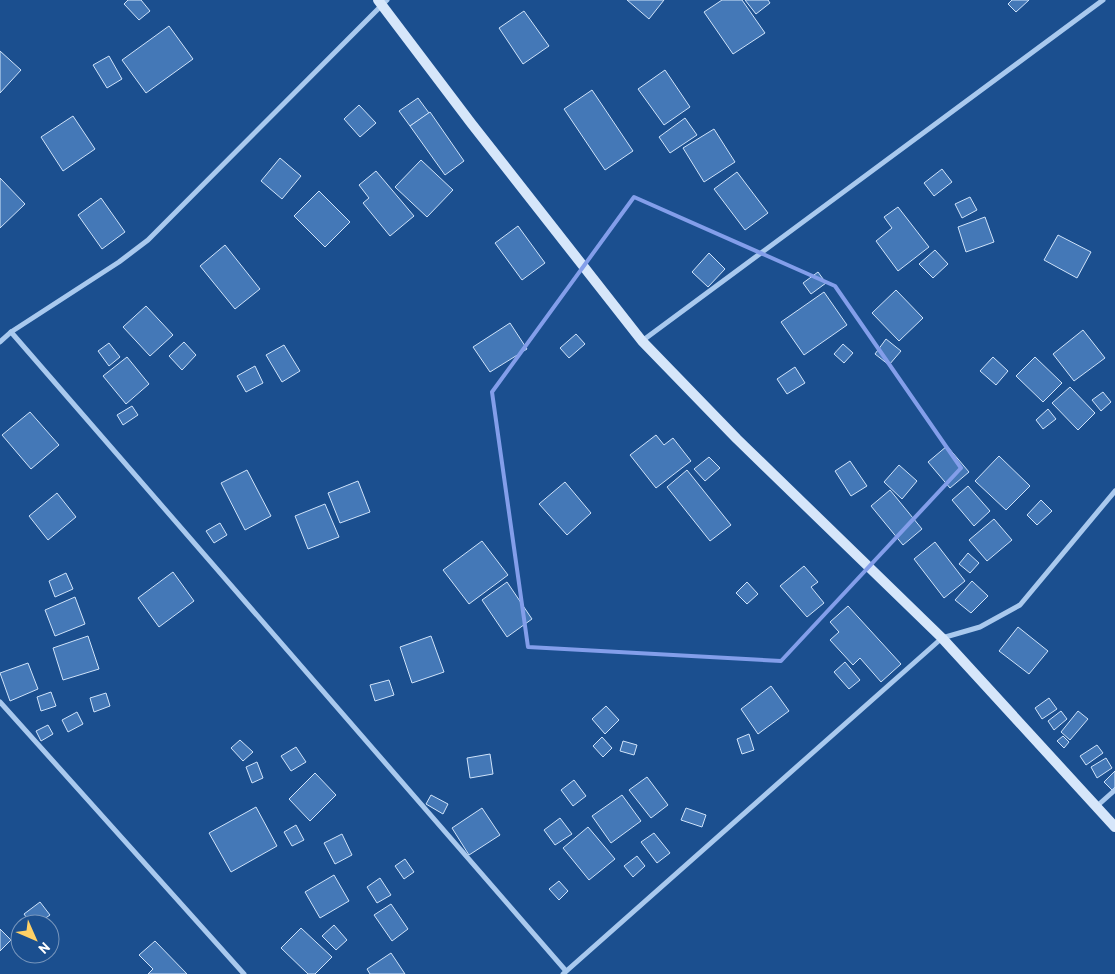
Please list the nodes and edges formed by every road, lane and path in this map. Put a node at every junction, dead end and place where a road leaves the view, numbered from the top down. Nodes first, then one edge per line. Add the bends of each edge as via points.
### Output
1 (1103, 0) edge
2 (382, 2) edge
3 (11, 332) junction
4 (642, 341) junction
5 (0, 342) edge
6 (1115, 491) edge
7 (942, 638) junction
8 (0, 702) edge
9 (1115, 790) edge
10 (1096, 807) junction
11 (1115, 827) edge
12 (565, 973) edge
13 (244, 974) edge

1 - 4 street
2 - 3 street via 148,240
2 - 4 main road via 471,123
3 - 5 street
3 - 12 street
4 - 7 main road
6 - 7 street via 1020,605 980,627
7 - 10 main road
7 - 12 street
8 - 13 street
9 - 10 street
10 - 11 main road

